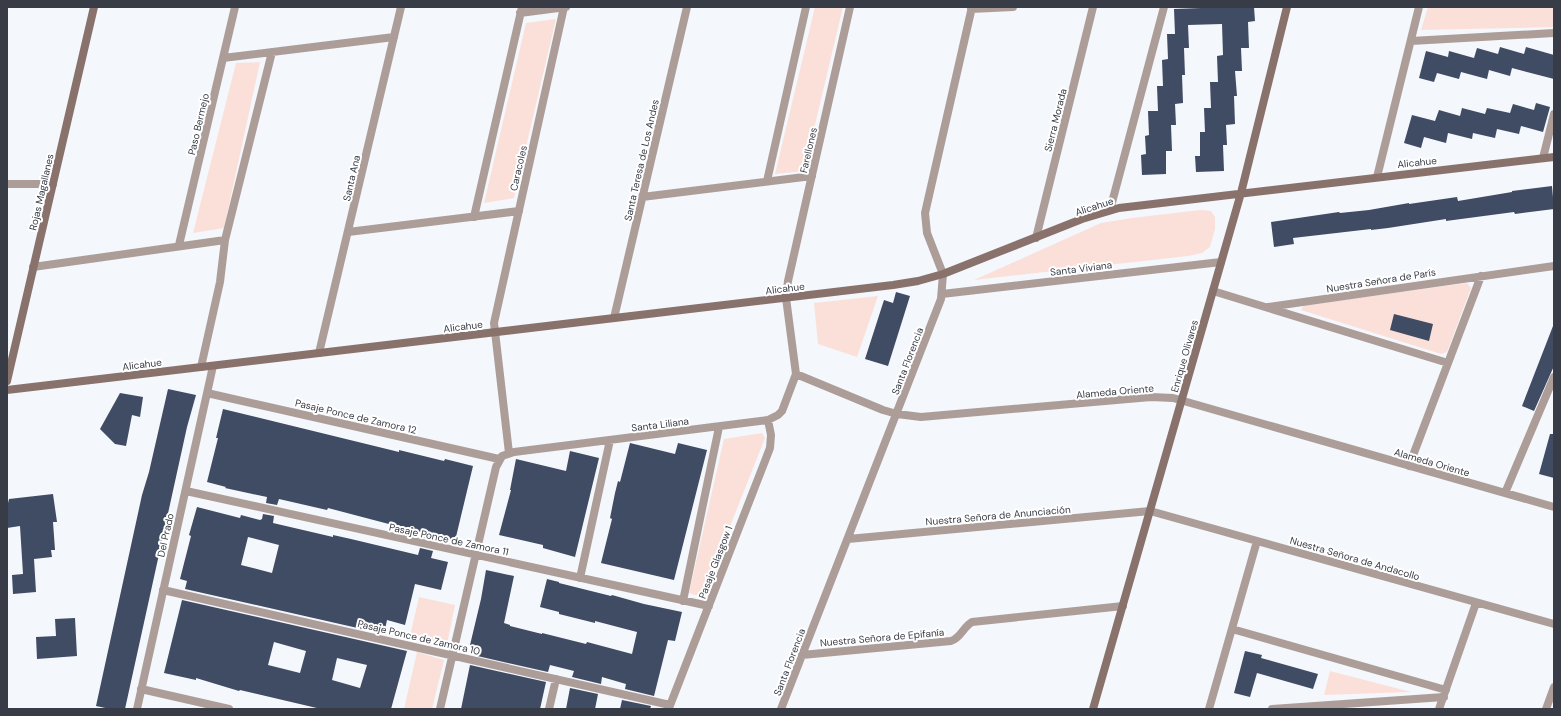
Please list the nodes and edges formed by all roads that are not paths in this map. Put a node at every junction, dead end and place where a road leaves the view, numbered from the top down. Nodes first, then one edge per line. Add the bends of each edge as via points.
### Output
1 (94, 7) edge
2 (235, 7) edge
3 (401, 7) edge
4 (565, 7) edge
5 (687, 7) edge
6 (806, 7) edge
7 (850, 7) edge
8 (1013, 7) edge
9 (1093, 7) edge
10 (1164, 7) edge
11 (1287, 7) edge
12 (1420, 7) edge
13 (971, 8) edge
14 (521, 10) edge
15 (1554, 33) edge
16 (394, 37) junction
17 (1411, 41) junction
18 (272, 52) junction
19 (223, 58) junction
20 (1554, 114) edge
21 (1554, 157) edge
22 (1544, 158) junction
23 (812, 176) junction
24 (1377, 177) junction
25 (767, 181) junction
26 (7, 184) edge
27 (53, 184) junction
28 (1241, 193) junction
29 (642, 197) junction
30 (1110, 210) junction
31 (519, 211) junction
32 (474, 217) junction
33 (348, 232) junction
34 (1036, 238) junction
35 (225, 240) junction
36 (179, 245) junction
37 (1221, 262) junction
38 (1554, 266) edge
39 (34, 268) junction
40 (943, 274) junction
41 (1480, 276) junction
42 (1213, 291) junction
43 (942, 294) junction
44 (786, 298) junction
45 (1268, 307) junction
46 (614, 318) junction
47 (495, 332) junction
48 (320, 353) junction
49 (1448, 363) junction
50 (213, 366) junction
51 (201, 368) junction
52 (796, 374) junction
53 (1554, 377) edge
54 (7, 381) edge
55 (7, 390) edge
56 (207, 393) junction
57 (1182, 400) junction
58 (897, 414) junction
59 (768, 420) junction
60 (719, 427) junction
61 (610, 440) junction
62 (509, 453) junction
63 (499, 459) junction
64 (1409, 466) junction
65 (186, 491) junction
66 (1505, 493) junction
67 (1554, 507) edge
68 (1150, 511) junction
69 (848, 539) junction
70 (1257, 541) junction
71 (475, 555) junction
72 (580, 578) junction
73 (163, 590) junction
74 (683, 601) junction
75 (1476, 603) junction
76 (709, 606) junction
77 (1123, 606) junction
78 (1554, 624) edge
79 (1232, 629) junction
80 (452, 655) junction
81 (802, 655) junction
82 (556, 679) junction
83 (1422, 684) junction
84 (1554, 687) edge
85 (141, 689) junction
86 (1445, 694) junction
87 (1419, 698) junction
88 (669, 707) edge
89 (137, 709) edge
90 (229, 709) edge
91 (440, 709) edge
92 (550, 709) edge
93 (781, 709) edge
94 (1093, 709) edge
95 (1209, 709) edge
96 (1272, 709) edge
97 (1439, 709) edge
98 (1546, 709) edge

1 - 27 street, Rojas Magallanes
2 - 19 street, Paso Bermejo
3 - 16 street, Santa Ana
4 - 14 street
4 - 31 street, Caracoles
5 - 29 street, Santa Teresa de Los Andes
6 - 25 street
7 - 23 street, Farellones
8 - 13 street
9 - 34 street, Sierra Morada
10 - 30 street
11 - 28 street, Enrique Olivares
12 - 17 street
13 - 40 street, Santa Florencia via 925,213 927,233
14 - 32 street
15 - 17 street
16 - 18 street
16 - 33 street, Santa Ana
17 - 24 street
18 - 19 street
18 - 35 street
19 - 36 street, Paso Bermejo
20 - 22 street
21 - 22 street, Alicahue
22 - 24 street, Alicahue
23 - 25 street
23 - 44 street, Farellones
24 - 28 street, Alicahue
25 - 29 street
26 - 27 street
27 - 39 street, Rojas Magallanes
28 - 30 street, Alicahue
28 - 37 street, Enrique Olivares
29 - 46 street, Santa Teresa de Los Andes
30 - 34 street, Alicahue
31 - 32 street
31 - 47 street, Caracoles via 496,312
32 - 33 street
33 - 48 street, Santa Ana
34 - 40 street, Alicahue
35 - 36 street
35 - 51 street via 220,282
36 - 39 street
37 - 42 street, Enrique Olivares
37 - 43 street, Santa Viviana
38 - 41 street, Nuestra Señora de París
39 - 54 street, Rojas Magallanes
40 - 43 street, Santa Florencia
40 - 44 street, Alicahue via 893,285
41 - 45 street, Nuestra Señora de París
41 - 49 street
42 - 45 street, Nuestra Señora de París
42 - 57 street, Enrique Olivares
43 - 58 street, Santa Florencia
44 - 46 street, Alicahue
44 - 52 street
45 - 49 street
46 - 47 street, Alicahue
47 - 48 street, Alicahue
47 - 62 street, Caracoles
48 - 50 street, Alicahue
49 - 64 street
50 - 51 street, Alicahue
50 - 56 street, Del Prado
51 - 55 street, Alicahue
52 - 58 street, Alameda Oriente
52 - 59 street via 782,411
53 - 66 street
56 - 63 street, Pasaje Ponce de Zamora 12
56 - 65 street, Del Prado
57 - 58 street, Alameda Oriente via 1151,397 929,417
57 - 64 street, Alameda Oriente
57 - 68 street, Enrique Olivares
58 - 69 street, Santa Florencia
59 - 60 street, Santa Liliana
59 - 76 street, Pasaje Glasgow 1 via 770,448
60 - 61 street, Santa Liliana
60 - 74 street
61 - 62 street, Santa Liliana
61 - 72 street
62 - 63 street, Santa Liliana
63 - 71 street
64 - 66 street, Alameda Oriente
65 - 71 street, Pasaje Ponce de Zamora 11
65 - 73 street, Del Prado
66 - 67 street, Alameda Oriente
68 - 69 street, Nuestra Señora de Anunciación
68 - 70 street, Nuestra Señora de Andacollo
68 - 77 street, Enrique Olivares
69 - 81 street, Santa Florencia
70 - 75 street, Nuestra Señora de Andacollo
70 - 79 street
71 - 72 street, Pasaje Ponce de Zamora 11
71 - 80 street
72 - 74 street, Pasaje Ponce de Zamora 11
73 - 80 street, Pasaje Ponce de Zamora 10
73 - 85 street, Del Prado
74 - 76 street, Pasaje Ponce de Zamora 11
75 - 78 street, Nuestra Señora de Andacollo
75 - 86 street
76 - 88 street, Pasaje Glasgow 1
77 - 81 street, Nuestra Señora de Epifanía via 976,621 966,626 959,637 951,641
77 - 94 street, Enrique Olivares
79 - 83 street
79 - 95 street
80 - 82 street, Pasaje Ponce de Zamora 10
80 - 91 street
81 - 93 street, Santa Florencia
82 - 88 street, Pasaje Ponce de Zamora 10
82 - 92 street
83 - 86 street
83 - 87 street via 1424,691
84 - 98 street
85 - 89 street, Del Prado
85 - 90 street
86 - 87 street
86 - 97 street
87 - 96 street

